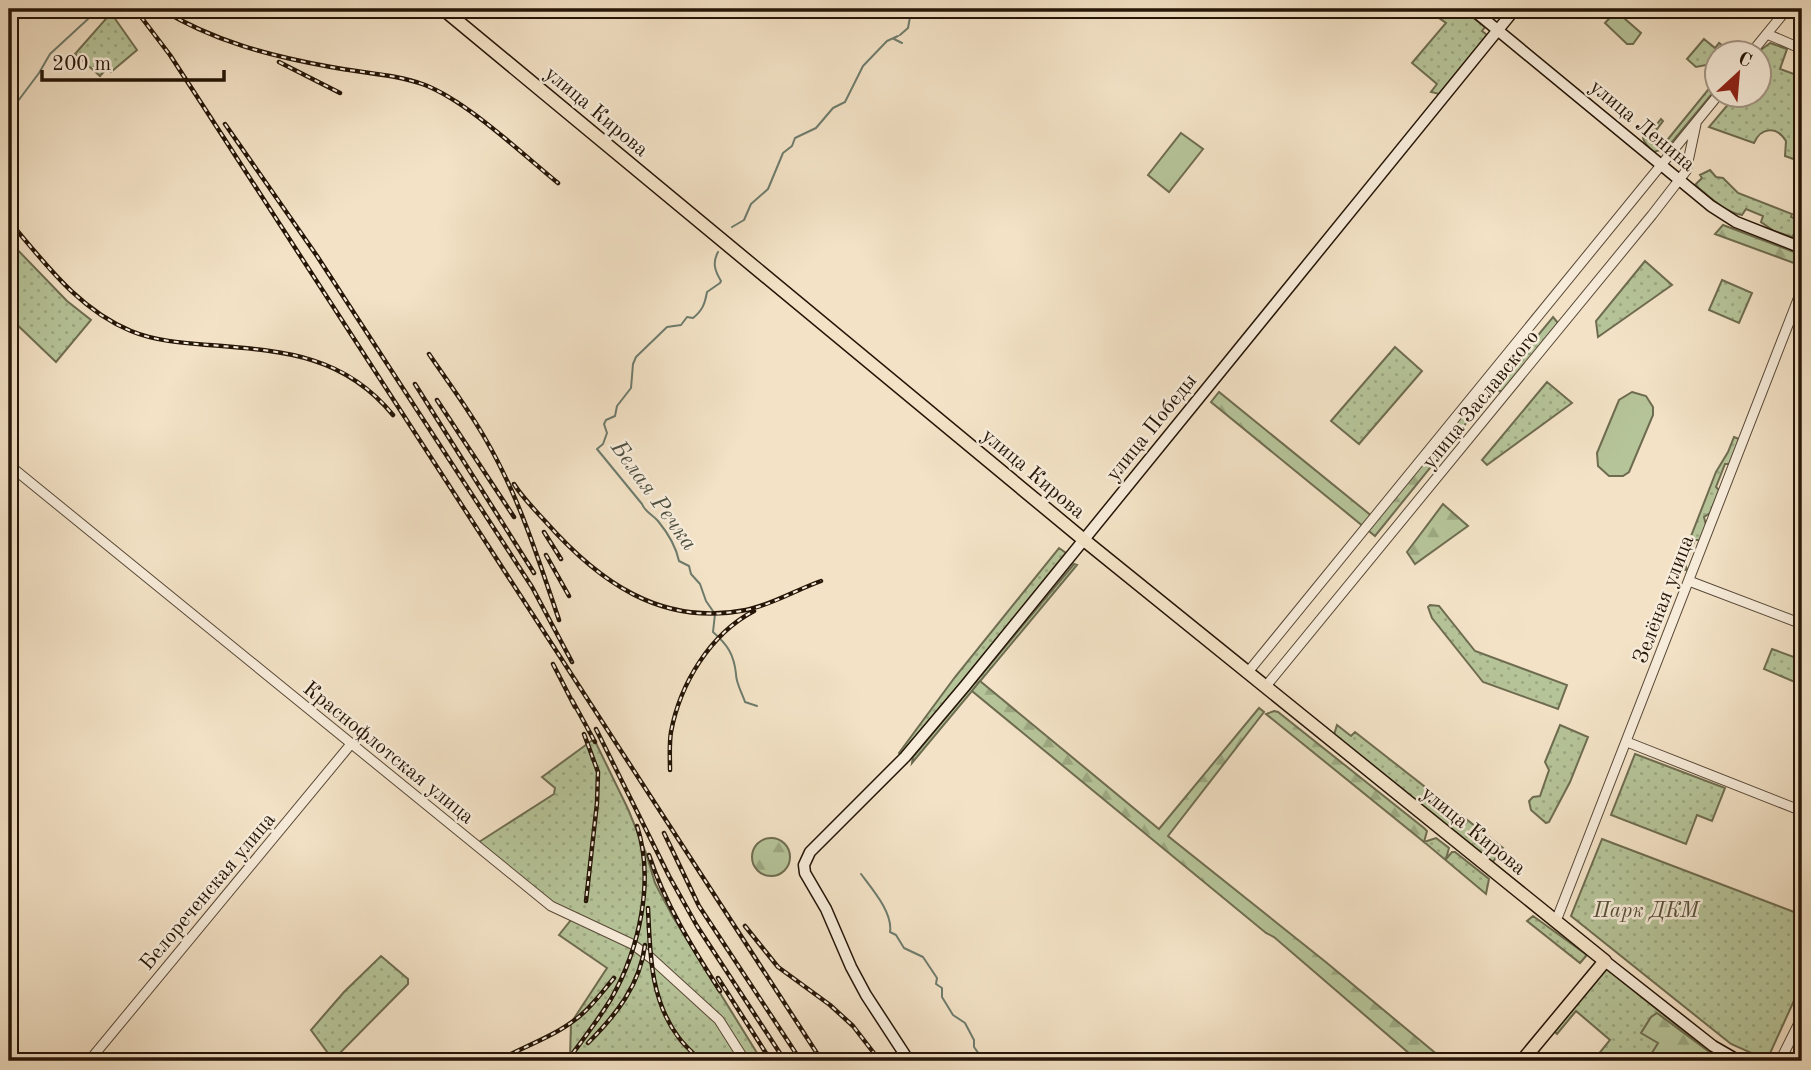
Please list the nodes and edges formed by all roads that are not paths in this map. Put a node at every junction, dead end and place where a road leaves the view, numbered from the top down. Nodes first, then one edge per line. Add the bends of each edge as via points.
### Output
1 (443, 9) edge
2 (1472, 9) edge
3 (1515, 9) edge
4 (1787, 9) edge
5 (1498, 30) junction
6 (1767, 34) junction
7 (1764, 38) edge
8 (1802, 49) edge
9 (1708, 108) edge
10 (1697, 122) junction
11 (1662, 165) junction
12 (1679, 180) junction
13 (1802, 248) edge
14 (1802, 289) edge
15 (9, 465) edge
16 (1084, 540) junction
17 (1689, 581) junction
18 (1802, 624) edge
19 (1248, 672) junction
20 (1266, 686) junction
21 (1627, 742) junction
22 (351, 744) junction
23 (1802, 811) edge
24 (1556, 921) junction
25 (1605, 961) junction
26 (1802, 1017) edge
27 (1788, 1049) junction
28 (89, 1061) edge
29 (745, 1061) edge
30 (909, 1061) edge
31 (1522, 1061) edge
32 (1740, 1061) edge
33 (1780, 1061) edge
34 (1788, 1061) edge

1 - 16 main road, улица Кирова
2 - 5 main road, улица Ленина
3 - 5 main road, улица Победы
4 - 6 street
5 - 11 main road, улица Ленина
5 - 16 main road, улица Победы
6 - 7 street
6 - 8 street
9 - 10 street, улица Заславского
10 - 11 street, улица Заславского
10 - 12 street, улица Заславского via 1686,171
11 - 12 main road, улица Ленина
11 - 19 street, улица Заславского
12 - 13 main road, улица Ленина via 1736,222
12 - 20 street, улица Заславского
14 - 17 street, Зелёная улица
15 - 22 street, Краснофлотская улица
16 - 19 main road, улица Кирова
16 - 30 main road, улица Победы via 905,757 806,860 805,873 851,967
17 - 18 street
17 - 21 street, Зелёная улица
19 - 20 main road, улица Кирова
20 - 24 main road, улица Кирова
21 - 23 street
21 - 24 street, Зелёная улица
22 - 28 street, Белореченская улица
22 - 29 street, Краснофлотская улица via 551,906 632,944 650,958 719,1020
24 - 25 main road, улица Кирова
25 - 31 main road
25 - 32 main road via 1713,1046
26 - 27 street
27 - 33 street
27 - 34 street

